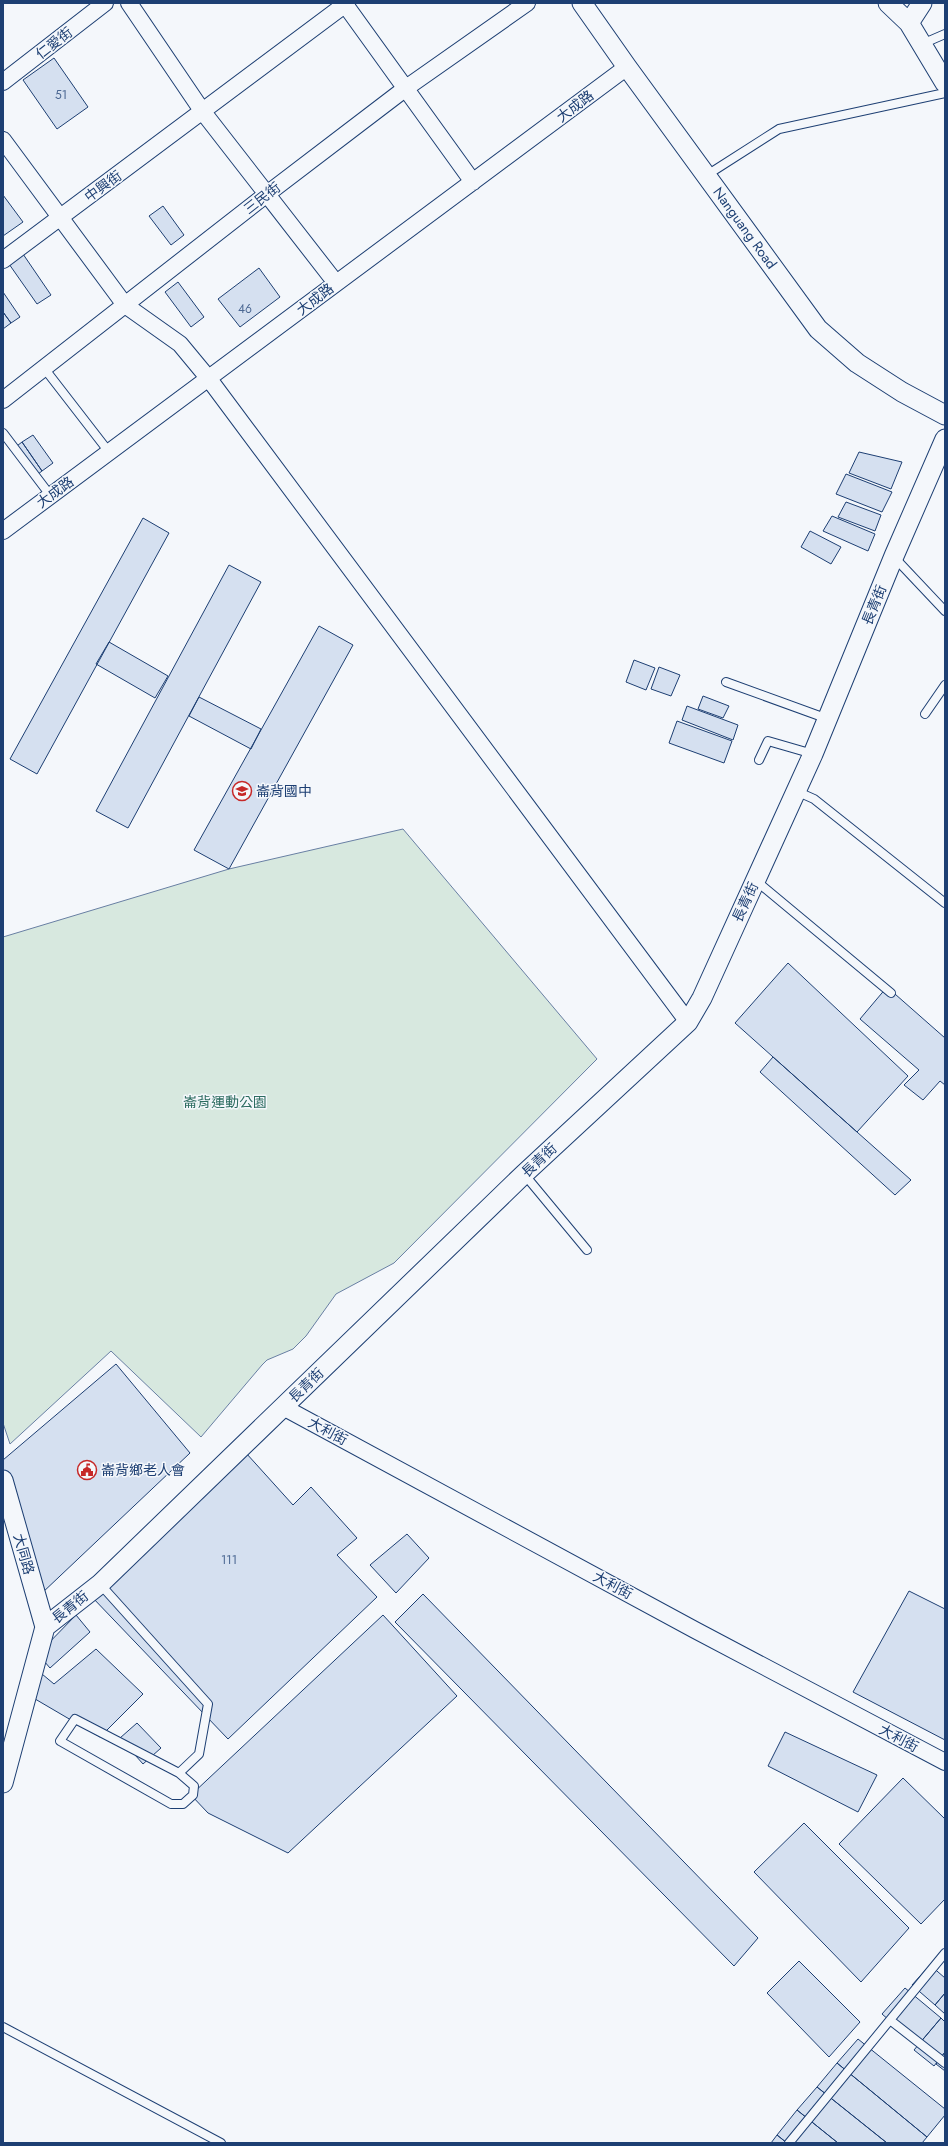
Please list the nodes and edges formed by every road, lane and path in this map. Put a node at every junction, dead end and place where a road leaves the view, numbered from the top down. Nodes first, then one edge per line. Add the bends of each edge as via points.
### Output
1 (105, 3) edge
2 (129, 3) edge
3 (526, 3) edge
4 (582, 3) edge
5 (888, 3) edge
6 (922, 3) edge
7 (345, 4) edge
8 (909, 23) junction
9 (945, 34) edge
10 (922, 44) junction
11 (626, 67) junction
12 (3, 82) edge
13 (945, 83) edge
14 (406, 88) junction
15 (945, 93) edge
16 (203, 112) junction
17 (3, 140) edge
18 (707, 175) junction
19 (473, 182) junction
20 (267, 194) junction
21 (60, 218) junction
22 (3, 260) edge
23 (336, 283) junction
24 (125, 304) junction
25 (44, 368) junction
26 (209, 379) junction
27 (3, 400) edge
28 (945, 415) edge
29 (3, 433) edge
30 (945, 439) edge
31 (109, 452) junction
32 (50, 495) junction
33 (3, 530) edge
34 (894, 556) junction
35 (945, 611) edge
36 (726, 682) dead end
37 (945, 685) edge
38 (925, 714) dead end
39 (828, 719) junction
40 (813, 754) junction
41 (759, 760) dead end
42 (796, 791) junction
43 (755, 880) junction
44 (945, 903) edge
45 (891, 993) dead end
46 (688, 1022) junction
47 (524, 1174) junction
48 (586, 1250) dead end
49 (283, 1407) junction
50 (3, 1480) edge
51 (100, 1584) junction
52 (46, 1627) junction
53 (945, 1762) edge
54 (179, 1773) junction
55 (3, 1783) edge
56 (945, 1955) edge
57 (890, 2020) junction
58 (3, 2027) edge
59 (945, 2063) edge
60 (221, 2143) edge
61 (789, 2143) edge

1 - 12 street, 仁愛街
2 - 16 street
3 - 14 street, 三民街
4 - 11 street, Nanguang Road
5 - 8 street
6 - 8 street
7 - 14 street
7 - 16 street
8 - 10 street
9 - 10 lane
10 - 13 street
11 - 18 street, Nanguang Road
11 - 19 street, 大成路
14 - 19 street
14 - 20 street, 三民街
15 - 18 lane via 779,129
16 - 20 street
16 - 21 street, 中興街
17 - 21 street
18 - 28 street, Nanguang Road via 818,329 857,363 902,392
19 - 23 street, 大成路
20 - 23 street
20 - 24 street, 三民街
21 - 22 street, 中興街
21 - 24 street
23 - 26 street, 大成路
24 - 25 street, 三民街
24 - 26 street via 180,344
25 - 27 street, 三民街
25 - 31 lane
26 - 31 street, 大成路
26 - 46 street
29 - 32 lane
30 - 34 street, 長青街
31 - 32 street, 大成路
32 - 33 street, 大成路
34 - 35 lane
34 - 39 street, 長青街
36 - 39 lane
37 - 38 lane
39 - 40 street, 長青街
40 - 41 lane via 768,741
40 - 42 street, 長青街
42 - 43 street, 長青街
42 - 44 lane via 814,800
43 - 45 lane
43 - 46 street, 長青街 via 702,998
46 - 47 street, 長青街
47 - 48 lane
47 - 49 street, 長青街
49 - 51 street, 長青街
49 - 53 street, 大利街
50 - 52 street, 大同路
51 - 52 street, 長青街
51 - 54 lane via 208,1704 199,1754
52 - 55 street, 長青街
54 - 54 lane via 75,1719 60,1741 171,1804 183,1804 193,1795 194,1786
56 - 57 lane
57 - 59 lane
57 - 61 lane
58 - 60 lane

